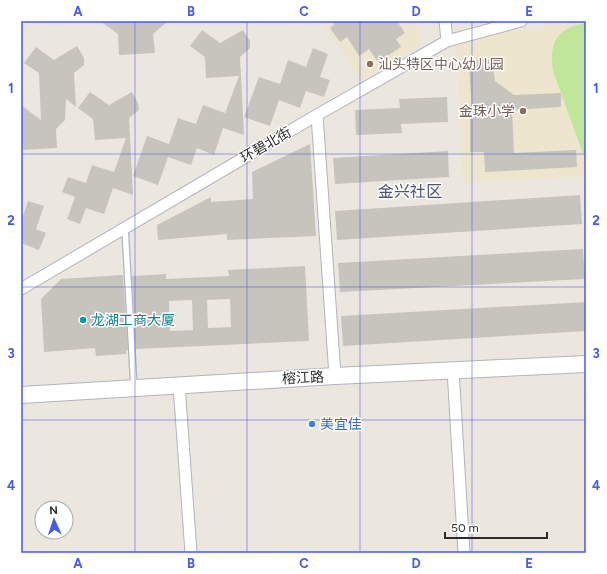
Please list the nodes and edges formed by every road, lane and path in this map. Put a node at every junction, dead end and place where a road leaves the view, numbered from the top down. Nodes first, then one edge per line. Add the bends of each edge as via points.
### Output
1 (444, 21) edge
2 (521, 21) edge
3 (447, 41) junction
4 (317, 115) junction
5 (125, 228) junction
6 (21, 289) edge
7 (586, 364) edge
8 (453, 370) junction
9 (334, 376) junction
10 (179, 385) junction
11 (134, 388) junction
12 (21, 395) edge
13 (191, 553) edge
14 (464, 553) edge

1 - 3 street
2 - 3 street, 环碧北街
3 - 4 street, 环碧北街
4 - 5 street, 环碧北街
4 - 9 street
5 - 6 street, 环碧北街
5 - 11 lane
7 - 8 street, 榕江路
8 - 9 street, 榕江路
8 - 14 street
9 - 10 street, 榕江路
10 - 11 street, 榕江路
10 - 13 street
11 - 12 street, 榕江路

